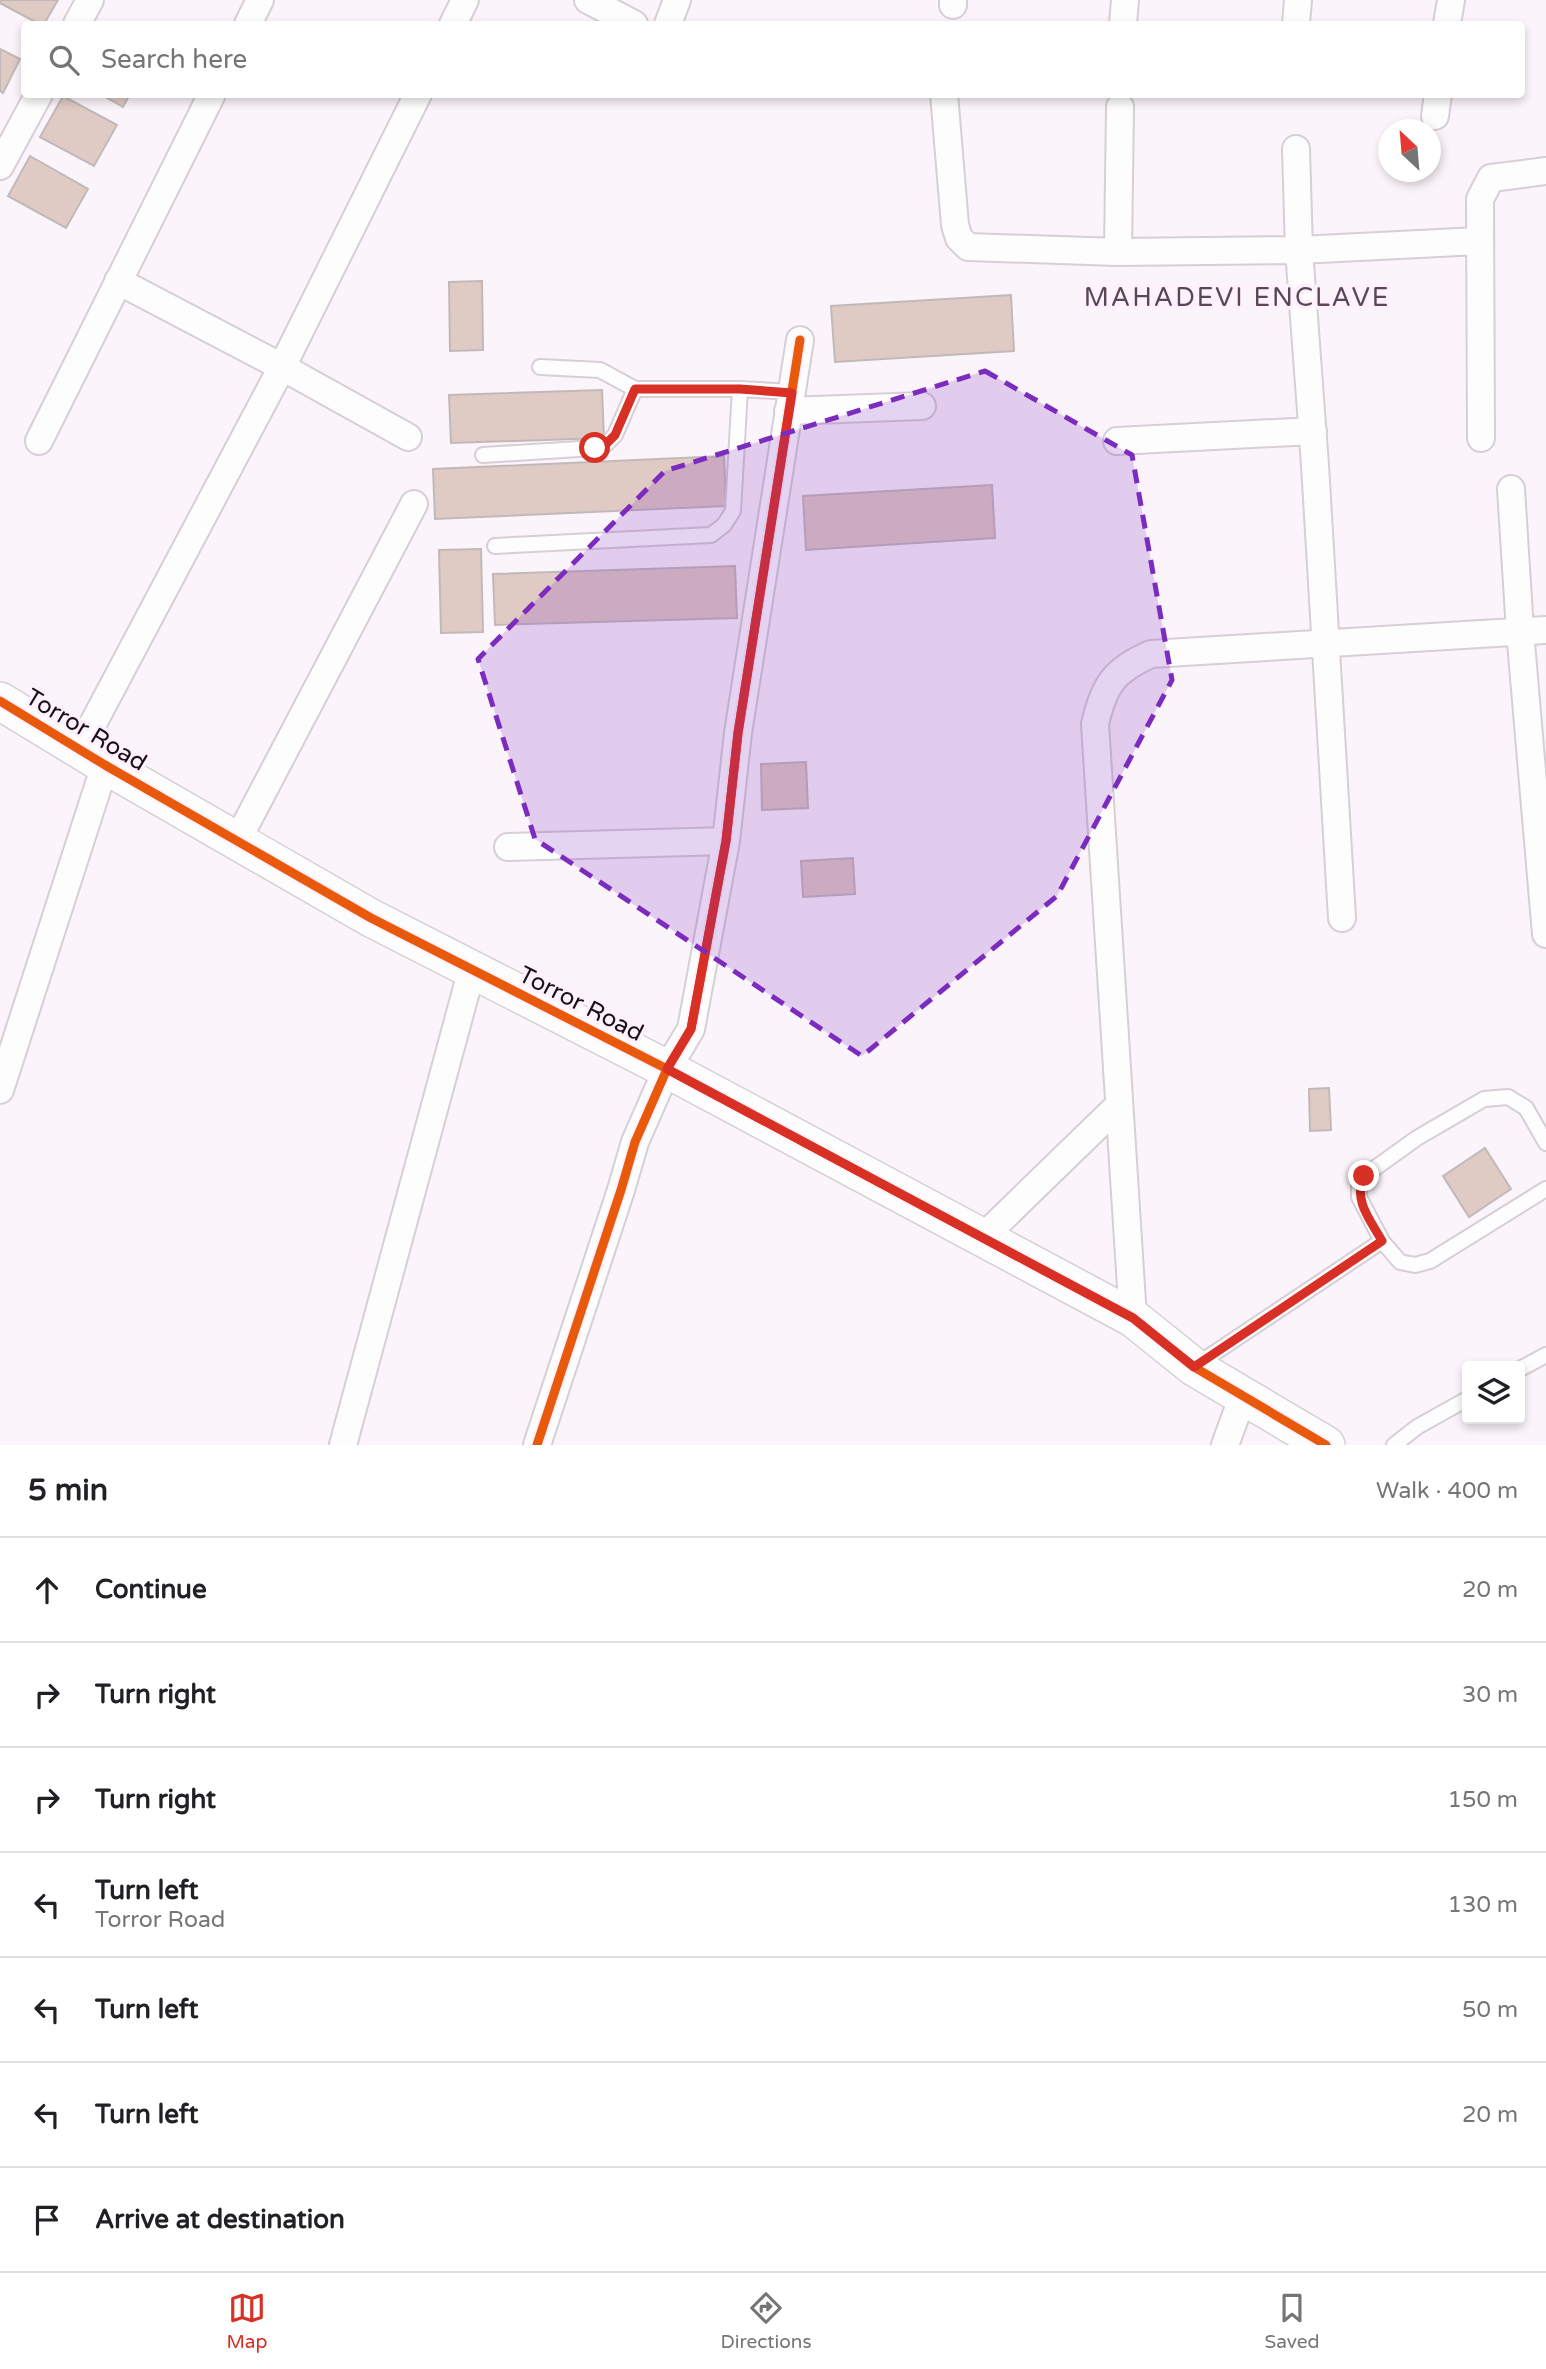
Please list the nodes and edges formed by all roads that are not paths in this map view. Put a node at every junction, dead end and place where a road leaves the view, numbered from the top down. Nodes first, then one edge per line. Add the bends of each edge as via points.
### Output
1 (90, 0) edge
2 (260, 0) edge
3 (465, 0) edge
4 (588, 0) edge
5 (677, 0) edge
6 (1125, 0) edge
7 (1298, 0) edge
8 (1451, 0) edge
9 (79, 21) edge
10 (250, 21) edge
11 (454, 21) edge
12 (628, 21) edge
13 (669, 21) edge
14 (1123, 21) edge
15 (1296, 21) edge
16 (1448, 21) edge
17 (37, 98) edge
18 (210, 98) edge
19 (416, 98) edge
20 (944, 98) edge
21 (1120, 107) dead end
22 (1296, 149) dead end
23 (0, 166) edge
24 (1546, 171) edge
25 (1479, 241) junction
26 (1299, 250) junction
27 (1118, 252) junction
28 (118, 281) junction
29 (800, 340) dead end
30 (282, 367) junction
31 (540, 367) dead end
32 (635, 389) junction
33 (740, 389) junction
34 (790, 402) junction
35 (922, 406) dead end
36 (1313, 432) junction
37 (408, 437) dead end
38 (1481, 438) dead end
39 (39, 441) dead end
40 (1117, 441) dead end
41 (482, 455) dead end
42 (1511, 489) dead end
43 (414, 504) dead end
44 (495, 546) dead end
45 (1546, 630) edge
46 (1520, 631) junction
47 (1325, 645) junction
48 (0, 701) edge
49 (92, 757) junction
50 (237, 841) junction
51 (726, 841) junction
52 (508, 847) dead end
53 (1342, 918) dead end
54 (1546, 934) edge
55 (472, 970) junction
56 (667, 1069) junction
57 (0, 1090) edge
58 (1119, 1105) junction
59 (1546, 1143) edge
60 (1546, 1189) edge
61 (982, 1238) junction
62 (1382, 1241) junction
63 (1133, 1318) junction
64 (1546, 1355) edge
65 (1525, 1366) edge
66 (1194, 1367) junction
67 (1243, 1396) junction
68 (1462, 1402) edge
69 (343, 1445) edge
70 (537, 1445) edge
71 (1225, 1445) edge
72 (1326, 1445) edge
73 (1394, 1445) edge

1 - 9 street
2 - 10 street
3 - 11 street
4 - 12 street
5 - 13 street
6 - 14 street
7 - 15 street
8 - 16 street
17 - 23 street
18 - 28 street
19 - 30 street
20 - 27 street via 955,225 968,247
21 - 27 street
22 - 26 street
24 - 25 street via 1492,178 1480,199
25 - 26 street
25 - 38 street
26 - 27 street
26 - 36 street
28 - 30 street
28 - 39 street
29 - 34 street
30 - 37 street
30 - 49 street
31 - 32 lane via 600,370
32 - 33 lane
32 - 41 lane via 615,435 606,444
33 - 34 lane
33 - 44 lane via 733,510 711,535
34 - 35 street
34 - 51 street via 738,733
36 - 40 street
36 - 47 street
42 - 46 street
43 - 50 street
45 - 46 street
46 - 47 street
46 - 54 street
47 - 53 street
47 - 58 street via 1151,654 1127,665 1111,682 1099,707 1095,724
48 - 49 street, Torror Road
49 - 50 street, Torror Road
49 - 57 street
50 - 55 street, Torror Road
51 - 52 street
51 - 56 street via 691,1029
55 - 56 street, Torror Road
55 - 69 street
56 - 61 street, Torror Road
56 - 70 street via 635,1142
58 - 61 street
58 - 63 street
59 - 62 lane via 1526,1108 1508,1097 1484,1099 1418,1138 1364,1176 1359,1187 1359,1197
60 - 62 lane via 1430,1261 1400,1262
61 - 63 street, Torror Road
62 - 66 lane
63 - 66 street, Torror Road
64 - 65 lane
66 - 67 street, Torror Road
67 - 71 street
67 - 72 street, Torror Road
68 - 73 lane

